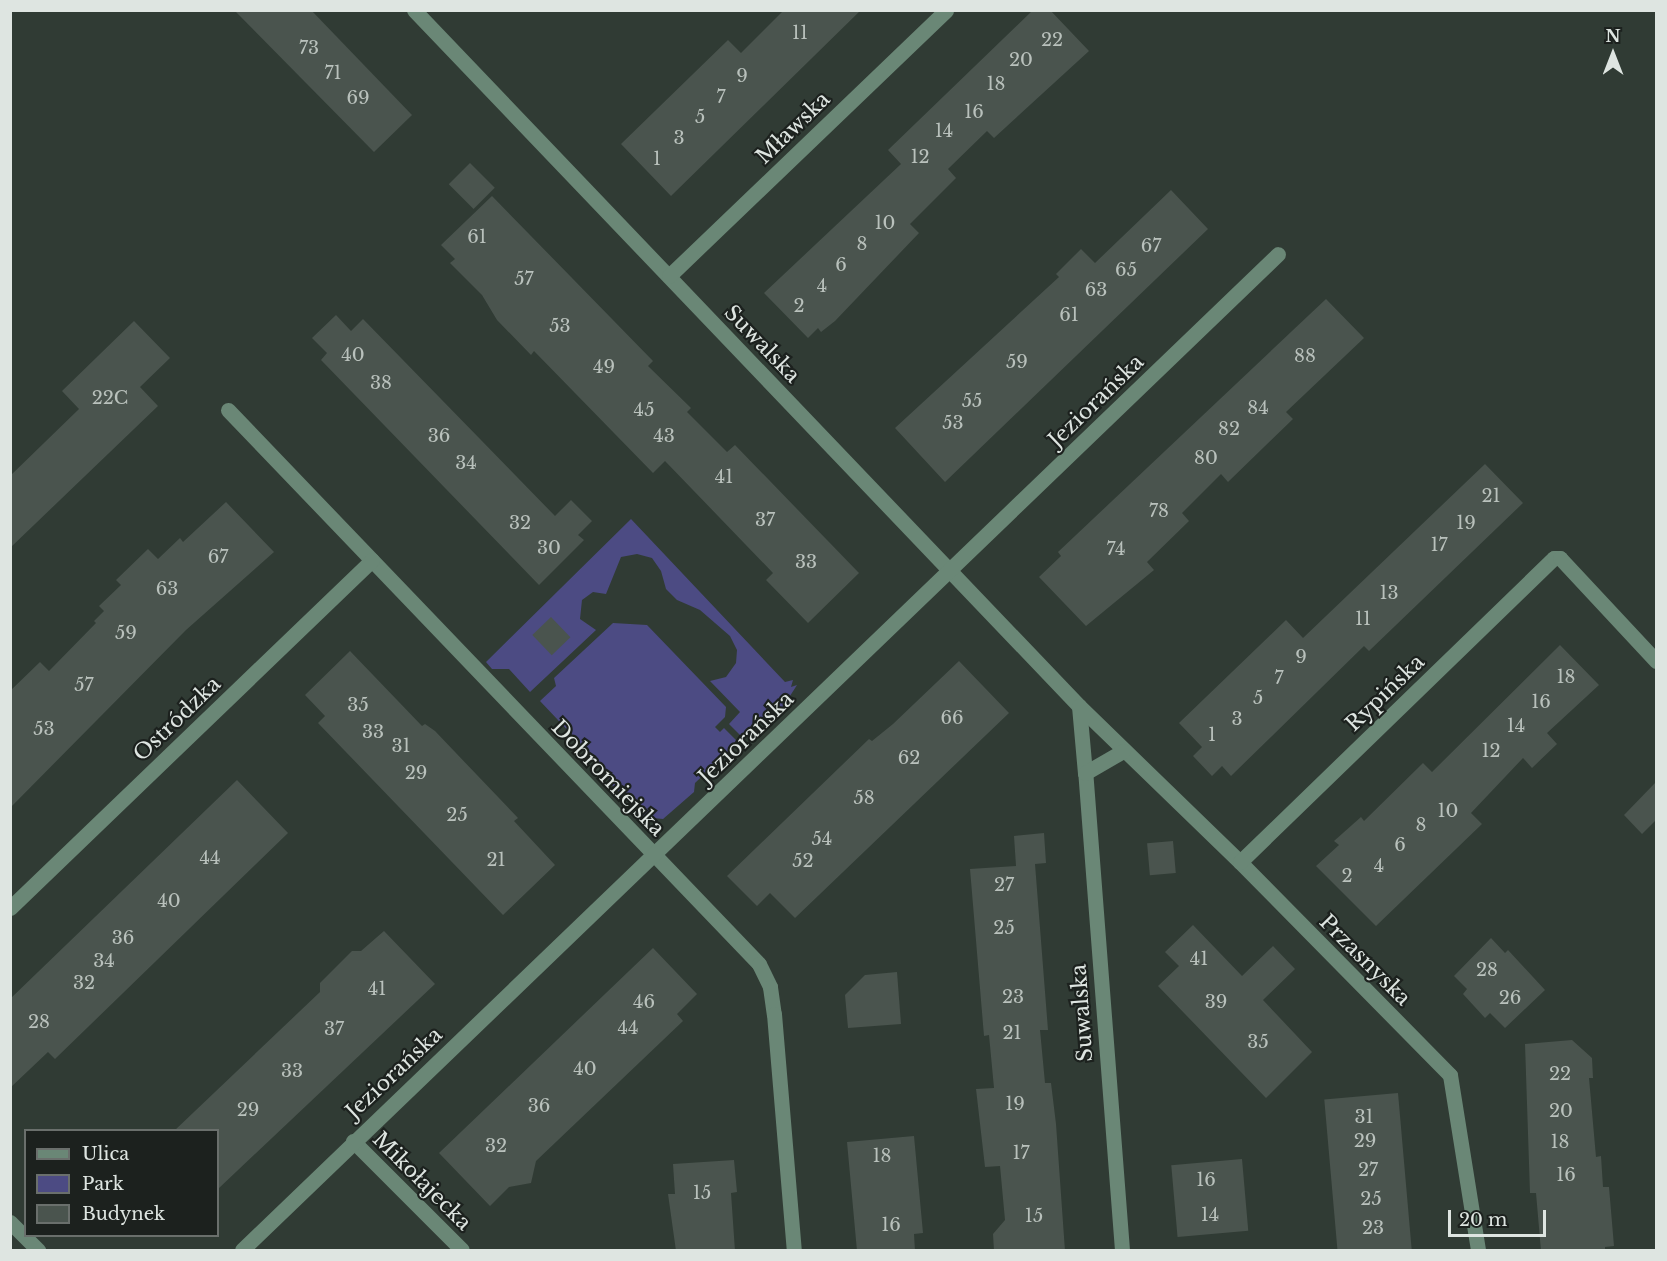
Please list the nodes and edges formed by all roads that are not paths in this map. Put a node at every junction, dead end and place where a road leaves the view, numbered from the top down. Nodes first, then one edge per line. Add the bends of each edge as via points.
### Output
1 (414, 10) edge
2 (946, 10) edge
3 (1278, 254) dead end
4 (669, 276) junction
5 (228, 410) dead end
6 (372, 560) junction
7 (950, 571) junction
8 (1656, 661) edge
9 (1079, 706) junction
10 (1124, 751) junction
11 (1085, 773) junction
12 (654, 856) junction
13 (1240, 862) junction
14 (10, 908) edge
15 (353, 1141) junction
16 (10, 1222) edge
17 (24, 1236) edge
18 (24, 1237) edge
19 (38, 1251) edge
20 (242, 1251) edge
21 (462, 1251) edge
22 (794, 1251) edge
23 (1122, 1251) edge
24 (1479, 1251) edge

1 - 4 street, Suwalska
2 - 4 street, Mławska
3 - 7 street, Jeziorańska
4 - 7 street, Suwalska
5 - 6 street, Dobromiejska
6 - 12 street, Dobromiejska
6 - 14 street, Ostródzka
7 - 9 street, Suwalska
7 - 12 street, Jeziorańska
8 - 13 street, Rypińska via 1560,558 1554,558
9 - 10 street, Suwalska
9 - 11 street, Suwalska
10 - 11 street
10 - 13 street, Przasnyska
11 - 23 street, Suwalska
12 - 15 street, Jeziorańska
12 - 22 street, Dobromiejska via 759,964 770,987
13 - 24 street, Przasnyska via 1450,1075
15 - 20 street, Jeziorańska
15 - 21 street, Mikołajecka
16 - 17 street
18 - 19 street

